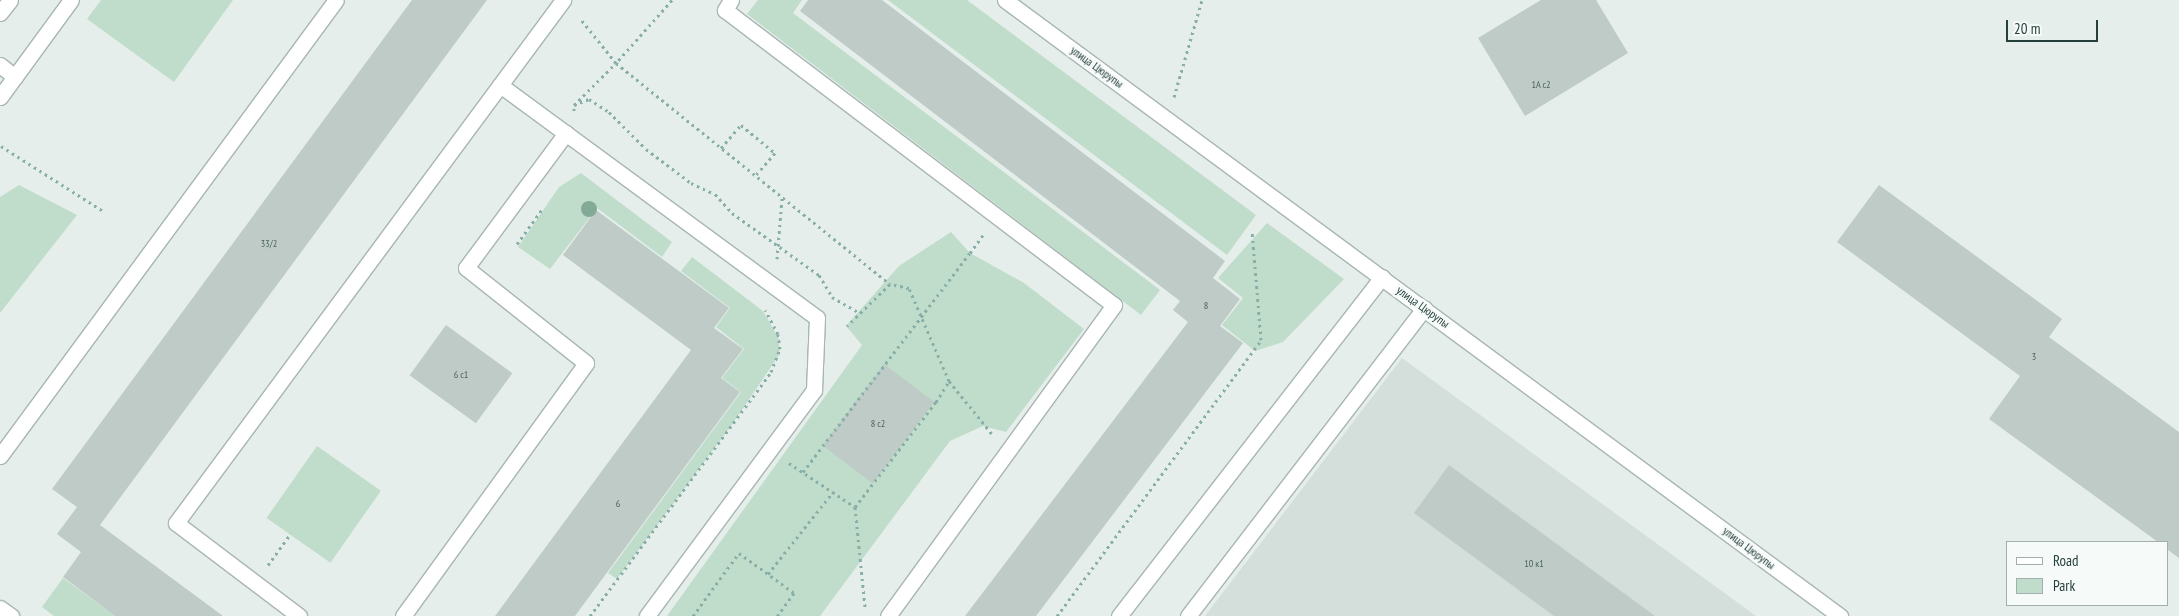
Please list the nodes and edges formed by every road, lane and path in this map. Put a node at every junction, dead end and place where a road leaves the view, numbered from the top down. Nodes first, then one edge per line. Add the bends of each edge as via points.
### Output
1 (10, 0) edge
2 (71, 0) edge
3 (336, 0) edge
4 (563, 0) edge
5 (672, 0) edge
6 (731, 0) edge
7 (1005, 0) edge
8 (1202, 0) edge
9 (0, 13) edge
10 (576, 14) dead end
11 (616, 63) junction
12 (0, 65) edge
13 (15, 77) junction
14 (500, 85) junction
15 (0, 97) edge
16 (1167, 119) junction
17 (566, 134) junction
18 (1, 146) edge
19 (722, 148) junction
20 (756, 176) junction
21 (782, 197) junction
22 (546, 204) dead end
23 (103, 211) dead end
24 (1252, 230) dead end
25 (517, 244) dead end
26 (779, 245) junction
27 (970, 253) dead end
28 (1382, 277) junction
29 (766, 280) junction
30 (890, 284) junction
31 (758, 305) dead end
32 (1424, 308) junction
33 (860, 313) junction
34 (921, 315) junction
35 (847, 326) dead end
36 (948, 381) junction
37 (983, 427) dead end
38 (770, 450) junction
39 (0, 456) edge
40 (803, 472) junction
41 (833, 492) junction
42 (855, 507) junction
43 (291, 533) dead end
44 (768, 574) junction
45 (255, 584) junction
46 (0, 608) edge
47 (11, 616) edge
48 (299, 616) edge
49 (403, 616) edge
50 (590, 616) edge
51 (647, 616) edge
52 (693, 616) edge
53 (777, 616) edge
54 (866, 616) edge
55 (888, 616) edge
56 (1057, 616) edge
57 (1119, 616) edge
58 (1188, 616) edge
59 (1840, 616) edge

1 - 9 street
2 - 13 street
3 - 39 street
4 - 14 street
5 - 11 path
6 - 55 street via 725,10 1114,306
7 - 16 street, улица Цюрупы
8 - 16 path
10 - 11 path
11 - 19 path
11 - 26 path via 574,105 589,99 609,112 646,149 690,183 715,194 732,213
12 - 13 street
13 - 15 street
14 - 17 street
14 - 45 street via 176,523
16 - 28 street, улица Цюрупы
17 - 29 street
17 - 49 street via 466,268 586,363
18 - 23 path
19 - 20 path
19 - 20 path via 741,124 775,153
20 - 21 path
21 - 26 path
21 - 30 path
22 - 25 path
24 - 56 path via 1261,340
26 - 29 path via 775,269
26 - 33 path via 819,275 832,298
27 - 34 path
28 - 32 street, улица Цюрупы
28 - 57 street
29 - 38 street via 817,318 814,390
30 - 33 path
30 - 34 path via 909,288
31 - 50 path via 778,334 778,360
32 - 58 street
32 - 59 street, улица Цюрупы
33 - 35 path
34 - 36 path
34 - 40 path
36 - 37 path
36 - 42 path via 936,402
38 - 40 path
38 - 51 street
40 - 41 path
41 - 42 path
41 - 44 path
42 - 54 path
43 - 45 path
44 - 52 path via 739,553
44 - 53 path via 794,593
45 - 48 street
46 - 47 street

